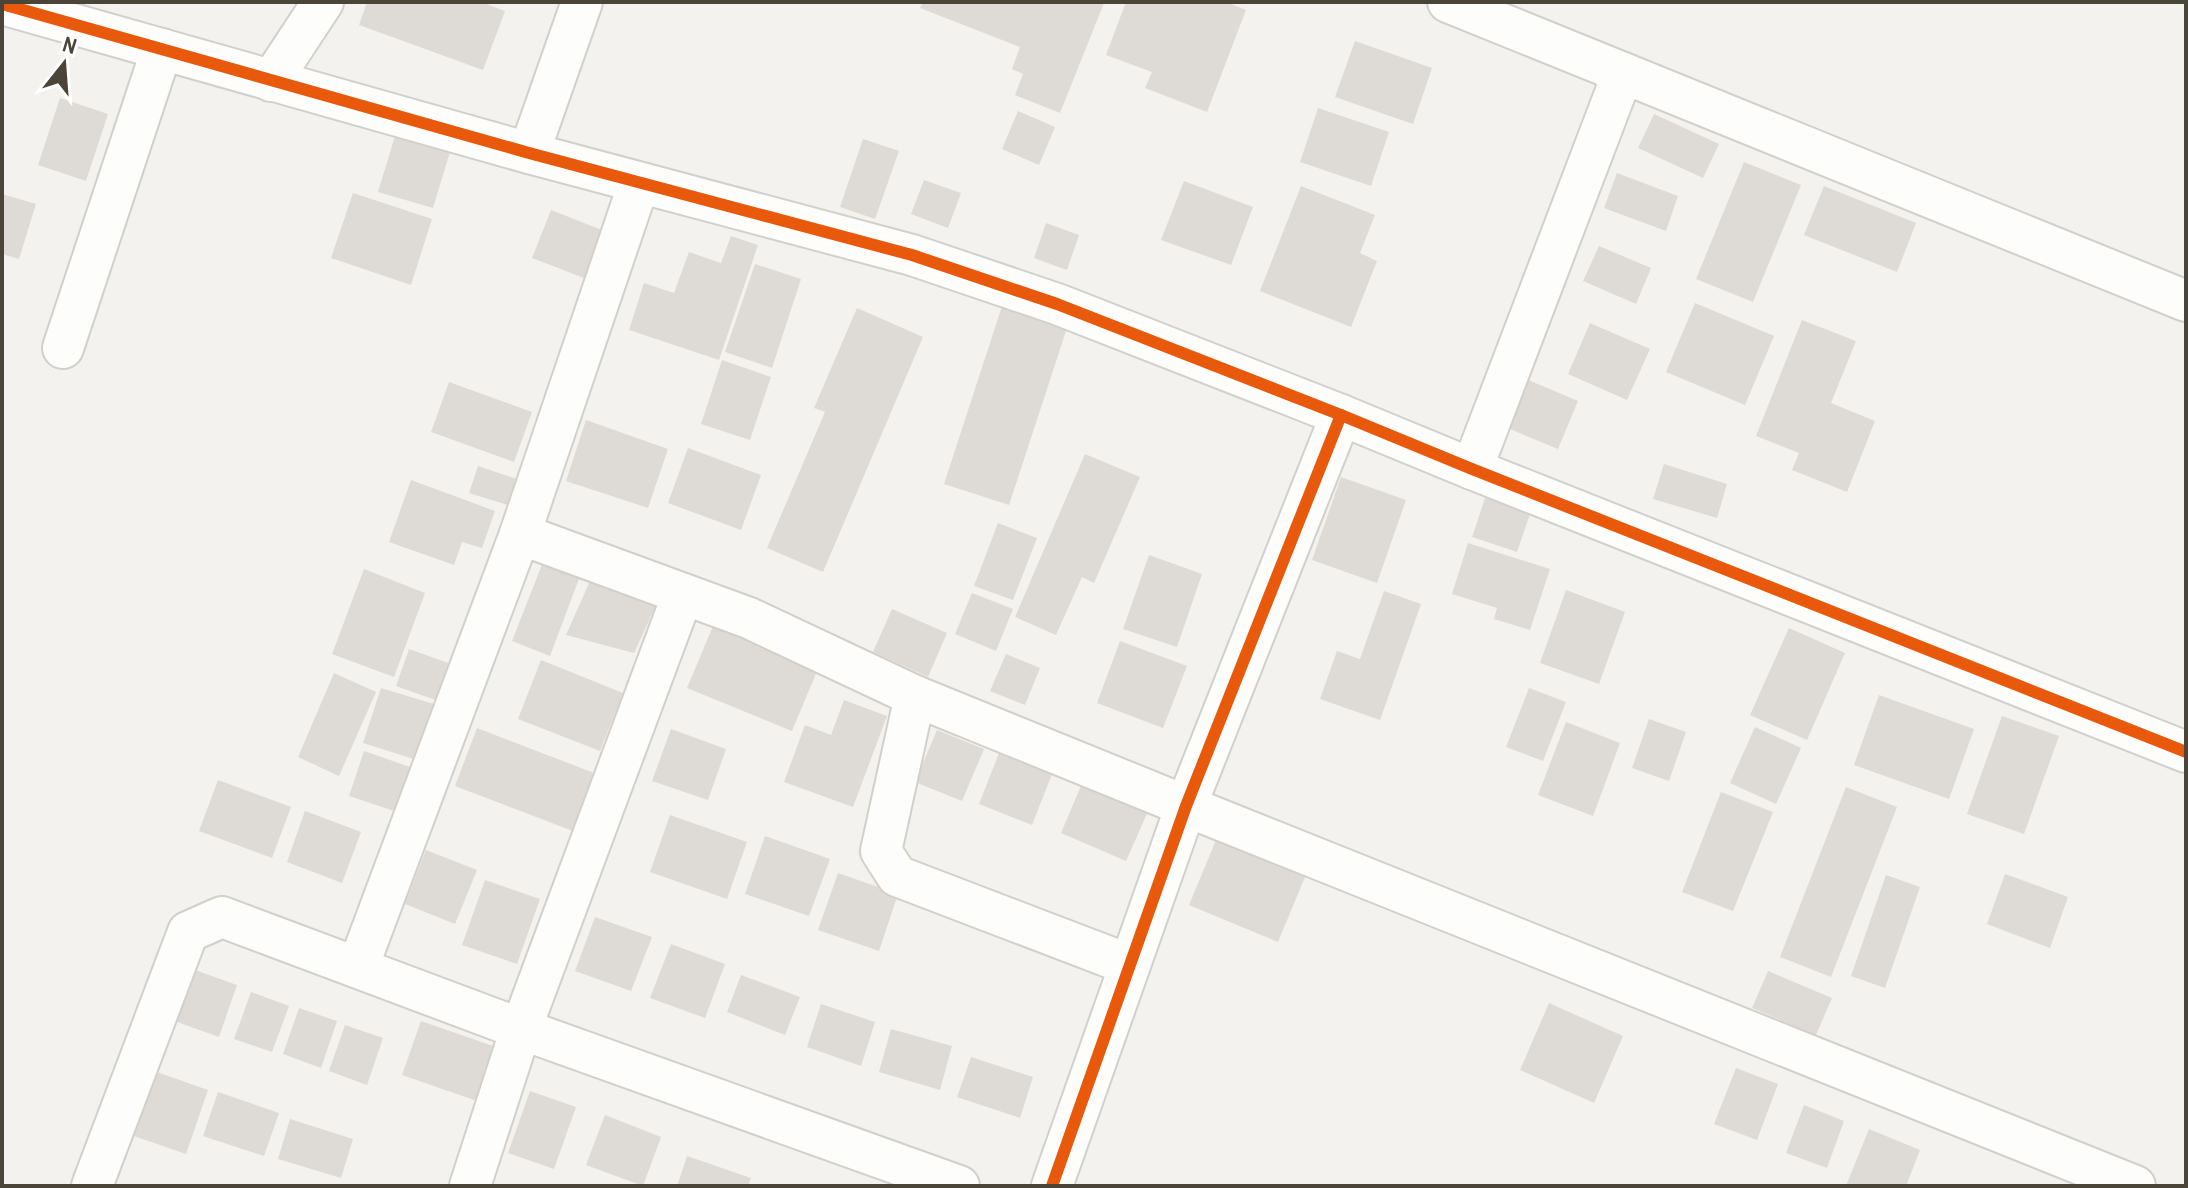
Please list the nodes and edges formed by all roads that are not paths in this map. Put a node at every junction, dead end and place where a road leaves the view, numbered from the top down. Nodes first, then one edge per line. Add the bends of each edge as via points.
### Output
1 (323, 2) edge
2 (582, 2) edge
3 (1448, 2) edge
4 (2, 4) edge
5 (162, 49) junction
6 (1623, 73) junction
7 (271, 81) junction
8 (529, 153) junction
9 (639, 183) junction
10 (2186, 301) edge
11 (63, 348) dead end
12 (1341, 415) junction
13 (1472, 469) junction
14 (520, 534) junction
15 (683, 594) junction
16 (915, 696) junction
17 (2186, 752) edge
18 (1186, 806) junction
19 (1130, 965) junction
20 (358, 967) junction
21 (521, 1029) junction
22 (92, 1186) edge
23 (470, 1186) edge
24 (959, 1186) edge
25 (1052, 1186) edge
26 (2135, 1186) edge

1 - 7 street
2 - 8 street
3 - 6 street
4 - 5 street
5 - 7 street
5 - 11 street
6 - 10 street
6 - 13 street
7 - 8 street
8 - 9 street
9 - 12 street via 912,255 1057,304
9 - 14 street
12 - 13 street
12 - 18 street
13 - 17 street
14 - 15 street
14 - 20 street
15 - 16 street via 749,618
15 - 21 street
16 - 18 street
16 - 19 street via 881,851 897,876
18 - 19 street
18 - 26 street
19 - 25 street
20 - 21 street
20 - 22 street via 222,917 188,932
21 - 23 street
21 - 24 street

